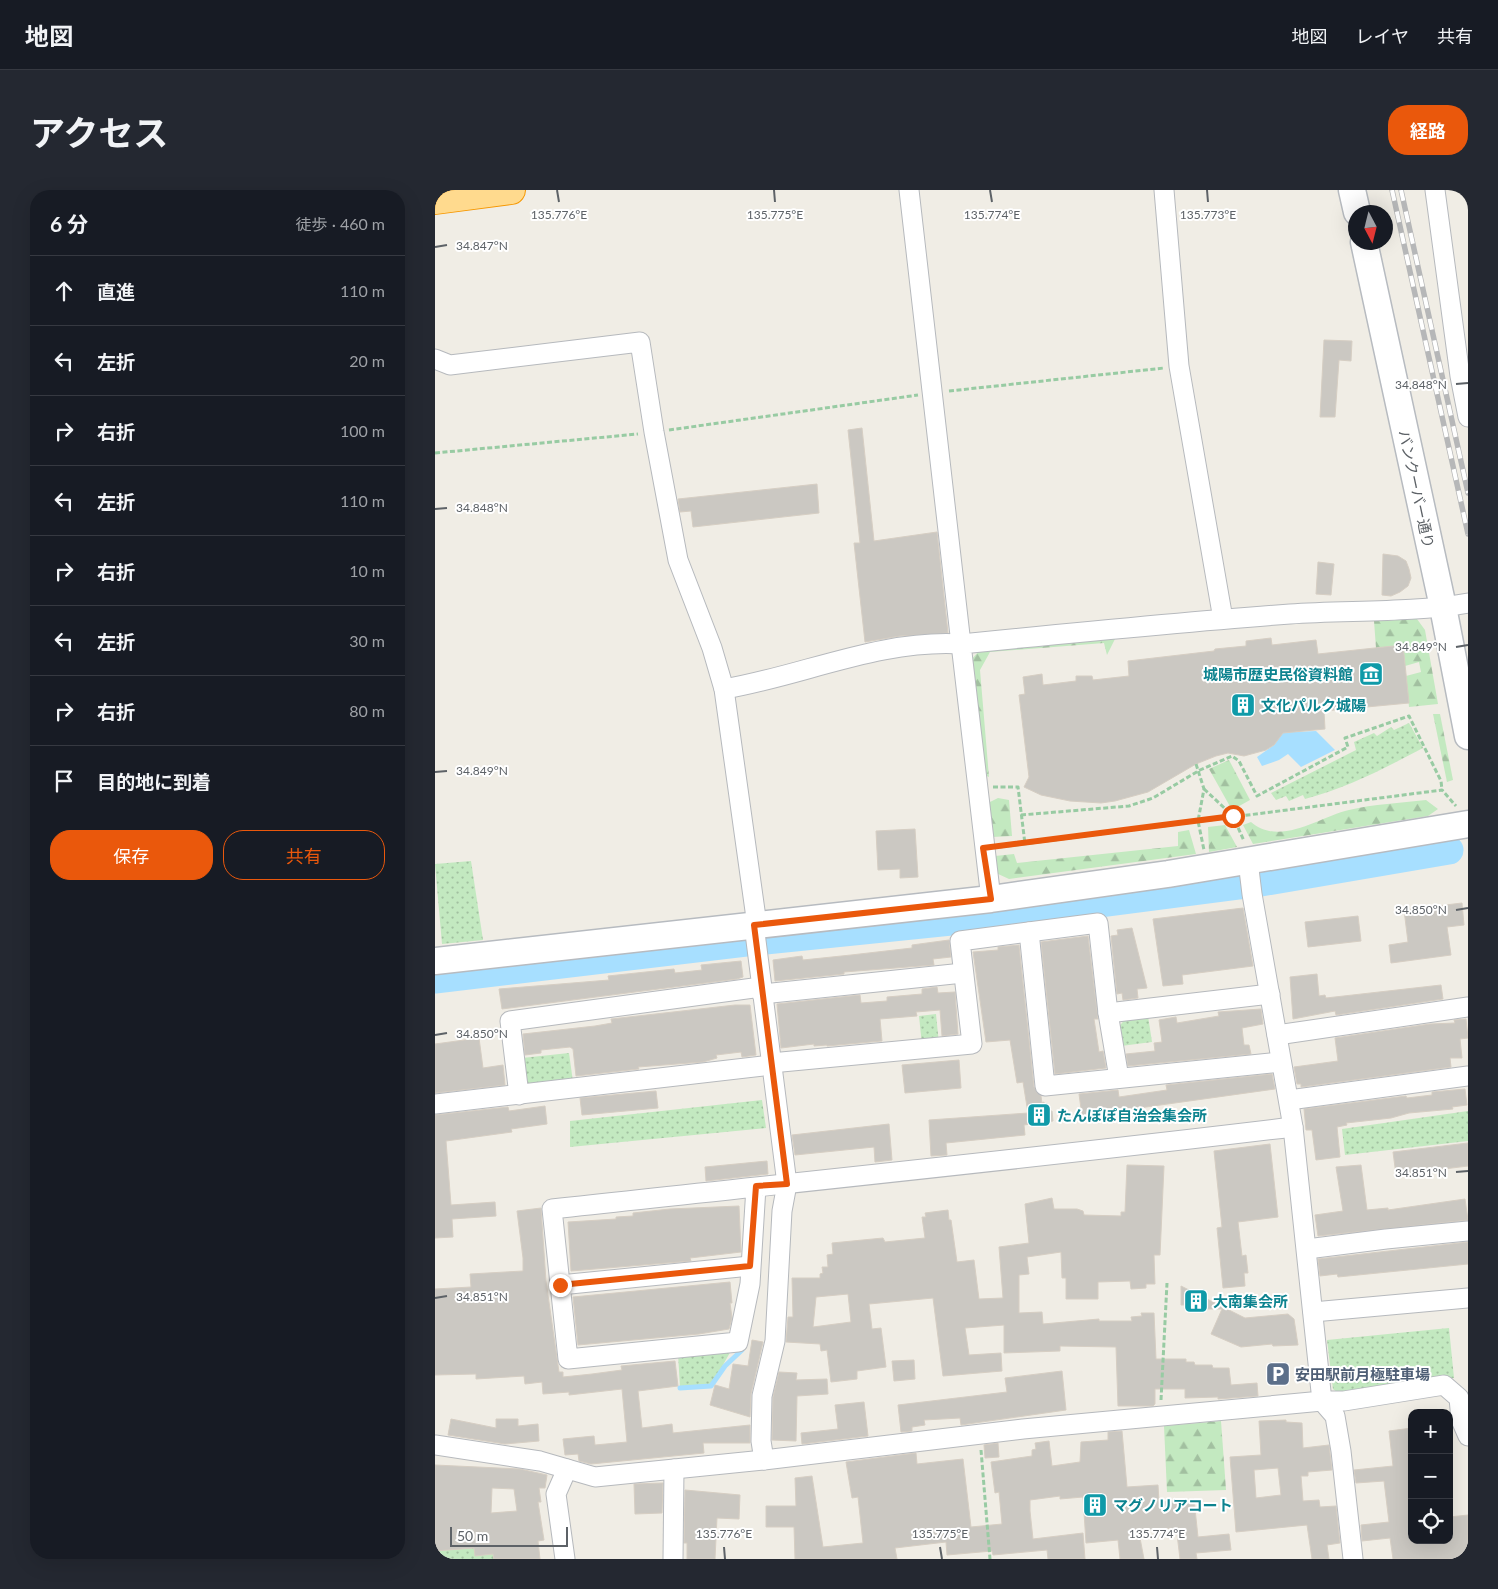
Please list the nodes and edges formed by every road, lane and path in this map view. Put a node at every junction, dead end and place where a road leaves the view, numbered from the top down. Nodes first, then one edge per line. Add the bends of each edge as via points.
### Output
1 (511, 190) edge
2 (909, 190) edge
3 (1164, 190) edge
4 (1352, 190) edge
5 (1435, 190) edge
6 (435, 200) edge
7 (1355, 205) edge
8 (1366, 250) edge
9 (1461, 337) edge
10 (435, 359) edge
11 (1179, 366) junction
12 (930, 393) junction
13 (1468, 417) edge
14 (649, 433) junction
15 (435, 453) edge
16 (1455, 605) edge
17 (1223, 619) junction
18 (961, 644) junction
19 (724, 689) junction
20 (1468, 736) edge
21 (1196, 764) dead end
22 (1200, 770) junction
23 (977, 788) junction
24 (1205, 789) junction
25 (1443, 790) junction
26 (1021, 815) junction
27 (1462, 815) edge
28 (1233, 816) junction
29 (1198, 821) junction
30 (1025, 844) junction
31 (983, 848) junction
32 (1247, 852) junction
33 (1205, 858) dead end
34 (991, 899) junction
35 (755, 928) junction
36 (1029, 932) junction
37 (435, 961) edge
38 (963, 973) junction
39 (762, 991) junction
40 (1270, 994) junction
41 (1468, 1007) edge
42 (1108, 1013) junction
43 (1277, 1035) junction
44 (1281, 1062) junction
45 (771, 1064) junction
46 (1468, 1076) edge
47 (1119, 1078) junction
48 (519, 1095) junction
49 (1289, 1100) junction
50 (435, 1104) edge
51 (1293, 1127) junction
52 (787, 1184) junction
53 (756, 1186) junction
54 (1468, 1231) edge
55 (1307, 1249) junction
56 (750, 1266) junction
57 (1167, 1283) dead end
58 (560, 1285) junction
59 (1468, 1298) edge
60 (1313, 1312) junction
61 (1463, 1398) edge
62 (1322, 1400) junction
63 (1160, 1415) junction
64 (980, 1434) junction
65 (1468, 1435) edge
66 (435, 1445) edge
67 (764, 1460) junction
68 (567, 1469) junction
69 (674, 1469) junction
70 (565, 1559) edge
71 (673, 1559) edge
72 (990, 1559) edge
73 (1353, 1559) edge

1 - 6 highway
2 - 12 street
3 - 11 street
4 - 7 street
5 - 9 street
8 - 16 street, バンクーバー通り
9 - 13 street
10 - 14 street via 449,364 640,342
11 - 12 path
11 - 17 street
12 - 14 path
12 - 18 street
14 - 15 path
14 - 19 street via 678,560
16 - 17 street
16 - 20 street, バンクーバー通り
17 - 18 street
18 - 19 street via 944,643 857,655
18 - 23 street
19 - 35 street
21 - 22 path
22 - 24 path
22 - 25 path via 1232,756 1239,761 1257,796 1348,747 1345,738 1409,716
22 - 26 path via 1153,798 1129,806
23 - 26 path via 1018,787
23 - 31 street
24 - 28 path
24 - 29 path
25 - 27 path
25 - 28 path
26 - 30 path
27 - 32 street
28 - 29 path
28 - 32 path
29 - 30 path
29 - 33 path
30 - 31 path
31 - 34 street
32 - 34 street
32 - 40 street
34 - 35 street
35 - 37 street
35 - 39 street
36 - 38 street via 959,941
36 - 42 street via 1098,922
36 - 47 street via 1045,1086
38 - 39 street
38 - 45 street via 973,1044
39 - 45 street
39 - 48 street via 510,1020
40 - 42 street
40 - 43 street
41 - 43 street
42 - 47 street
43 - 44 street
44 - 47 street
44 - 49 street
45 - 48 street
45 - 52 street
46 - 49 street
48 - 50 street
49 - 51 street
51 - 52 street
51 - 55 street
52 - 53 street
52 - 67 street via 782,1211 775,1341 762,1396
53 - 56 street
53 - 58 street via 552,1209
54 - 55 street
55 - 60 street
56 - 58 street
56 - 58 street via 750,1284 738,1342 568,1359
57 - 63 path
59 - 60 street
60 - 62 street
61 - 62 street via 1445,1386 1344,1401
61 - 65 street via 1461,1420
62 - 63 street
62 - 73 street via 1335,1416
63 - 64 street
64 - 67 street
64 - 72 path
66 - 68 street via 540,1461
67 - 69 street
68 - 69 street via 595,1478
68 - 70 street via 556,1494
69 - 71 street

